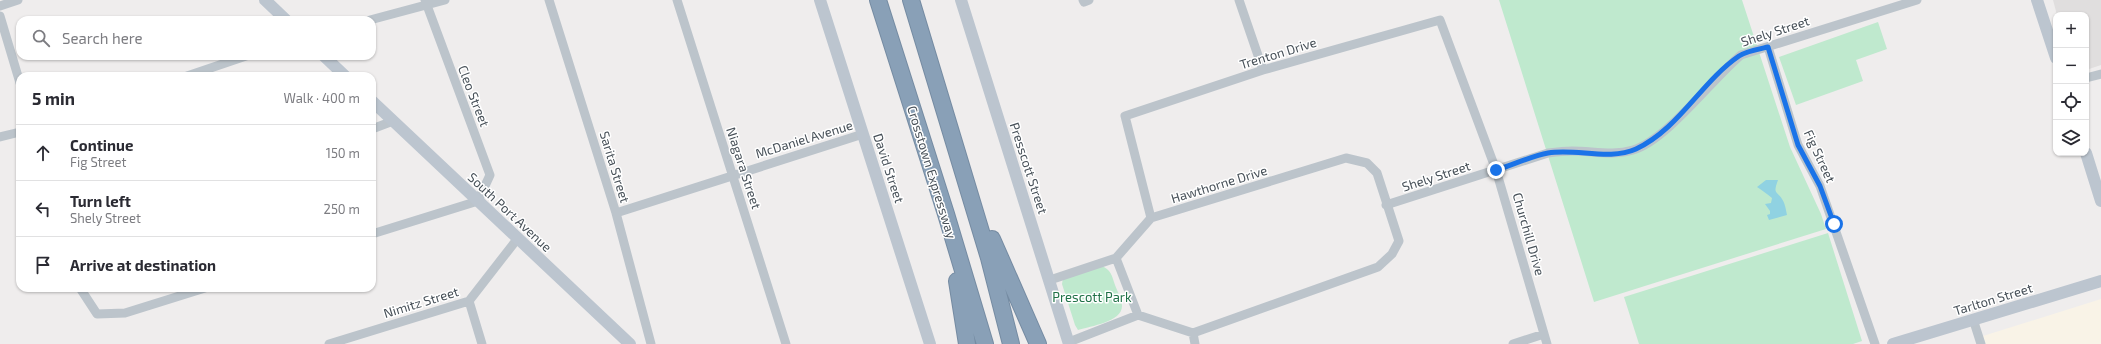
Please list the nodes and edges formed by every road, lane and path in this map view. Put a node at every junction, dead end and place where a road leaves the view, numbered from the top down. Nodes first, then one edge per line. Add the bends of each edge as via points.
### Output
1 (18, 0) edge
2 (265, 0) edge
3 (445, 0) edge
4 (549, 0) edge
5 (677, 0) edge
6 (820, 0) edge
7 (878, 0) edge
8 (961, 0) edge
9 (1239, 0) edge
10 (1917, 0) edge
11 (2037, 0) edge
12 (426, 3) edge
13 (913, 3) edge
14 (0, 6) edge
15 (0, 16) edge
16 (282, 16) edge
17 (376, 18) edge
18 (1440, 20) joint
19 (1768, 47) junction
20 (2053, 49) edge
21 (234, 60) edge
22 (328, 60) edge
23 (1263, 70) junction
24 (17, 72) edge
25 (199, 72) edge
26 (341, 72) edge
27 (2101, 74) edge
28 (2089, 77) edge
29 (376, 105) edge
30 (393, 121) junction
31 (376, 127) edge
32 (16, 133) edge
33 (863, 134) junction
34 (0, 137) edge
35 (2087, 156) edge
36 (963, 170) junction
37 (1496, 170) junction
38 (733, 175) junction
39 (478, 201) junction
40 (2101, 202) edge
41 (1386, 205) junction
42 (616, 213) junction
43 (1151, 218) junction
44 (948, 222) junction
45 (376, 233) edge
46 (518, 238) junction
47 (1116, 258) junction
48 (1050, 280) junction
49 (2101, 281) edge
50 (83, 292) edge
51 (192, 292) edge
52 (469, 301) junction
53 (1138, 316) junction
54 (1974, 319) junction
55 (1193, 333) junction
56 (1544, 334) junction
57 (1069, 343) edge
58 (329, 344) edge
59 (482, 344) edge
60 (630, 344) edge
61 (651, 344) edge
62 (786, 344) edge
63 (930, 344) edge
64 (967, 344) edge
65 (985, 344) edge
66 (1011, 344) edge
67 (1038, 344) edge
68 (1195, 344) edge
69 (1513, 344) edge
70 (1547, 344) edge
71 (1875, 344) edge
72 (1893, 344) edge
73 (1981, 344) edge

1 - 14 street
2 - 16 main road
3 - 12 street
4 - 42 street, Sarita Street
5 - 38 street, Niagara Street
6 - 33 main road, David Street
7 - 44 highway, Crosstown Expressway
8 - 48 main road, Presscott Street
9 - 23 street
10 - 19 street, Shely Street
11 - 20 main road
12 - 17 street
12 - 39 street, Cleo Street via 490,175
13 - 36 highway
15 - 24 street
18 - 23 street, Trenton Drive
18 - 37 street, Churchill Drive
19 - 37 street, Shely Street via 1741,55 1723,69 1655,139 1634,150 1610,154 1572,151 1548,153
19 - 71 street, Fig Street via 1798,145 1820,186
21 - 25 street
22 - 26 main road
23 - 43 street, Trenton Drive via 1125,116
27 - 28 street
29 - 30 main road, South Port Avenue
30 - 31 street
30 - 39 main road, South Port Avenue
32 - 34 street
33 - 38 street, McDaniel Avenue
33 - 63 main road, David Street
35 - 40 main road
36 - 66 highway
36 - 67 highway
37 - 41 street, Shely Street
37 - 56 street, Churchill Drive
38 - 42 street, McDaniel Avenue
38 - 62 street, Niagara Street
39 - 45 street
39 - 46 main road, South Port Avenue
41 - 43 street, Hawthorne Drive via 1376,173 1367,163 1346,158
41 - 55 street via 1399,241 1392,254 1378,267
42 - 61 street, Sarita Street
43 - 47 street
44 - 64 highway
44 - 65 highway, Crosstown Expressway
46 - 52 street, Nimitz Street
46 - 60 main road, South Port Avenue
47 - 48 street
47 - 53 street
48 - 57 main road, Presscott Street
49 - 54 main road, Tarlton Street
50 - 51 street via 97,314 126,313
52 - 58 street, Nimitz Street
52 - 59 street
53 - 55 street
53 - 57 street
54 - 72 main road, Tarlton Street
54 - 73 street
55 - 68 street
56 - 69 street
56 - 70 street, Churchill Drive

